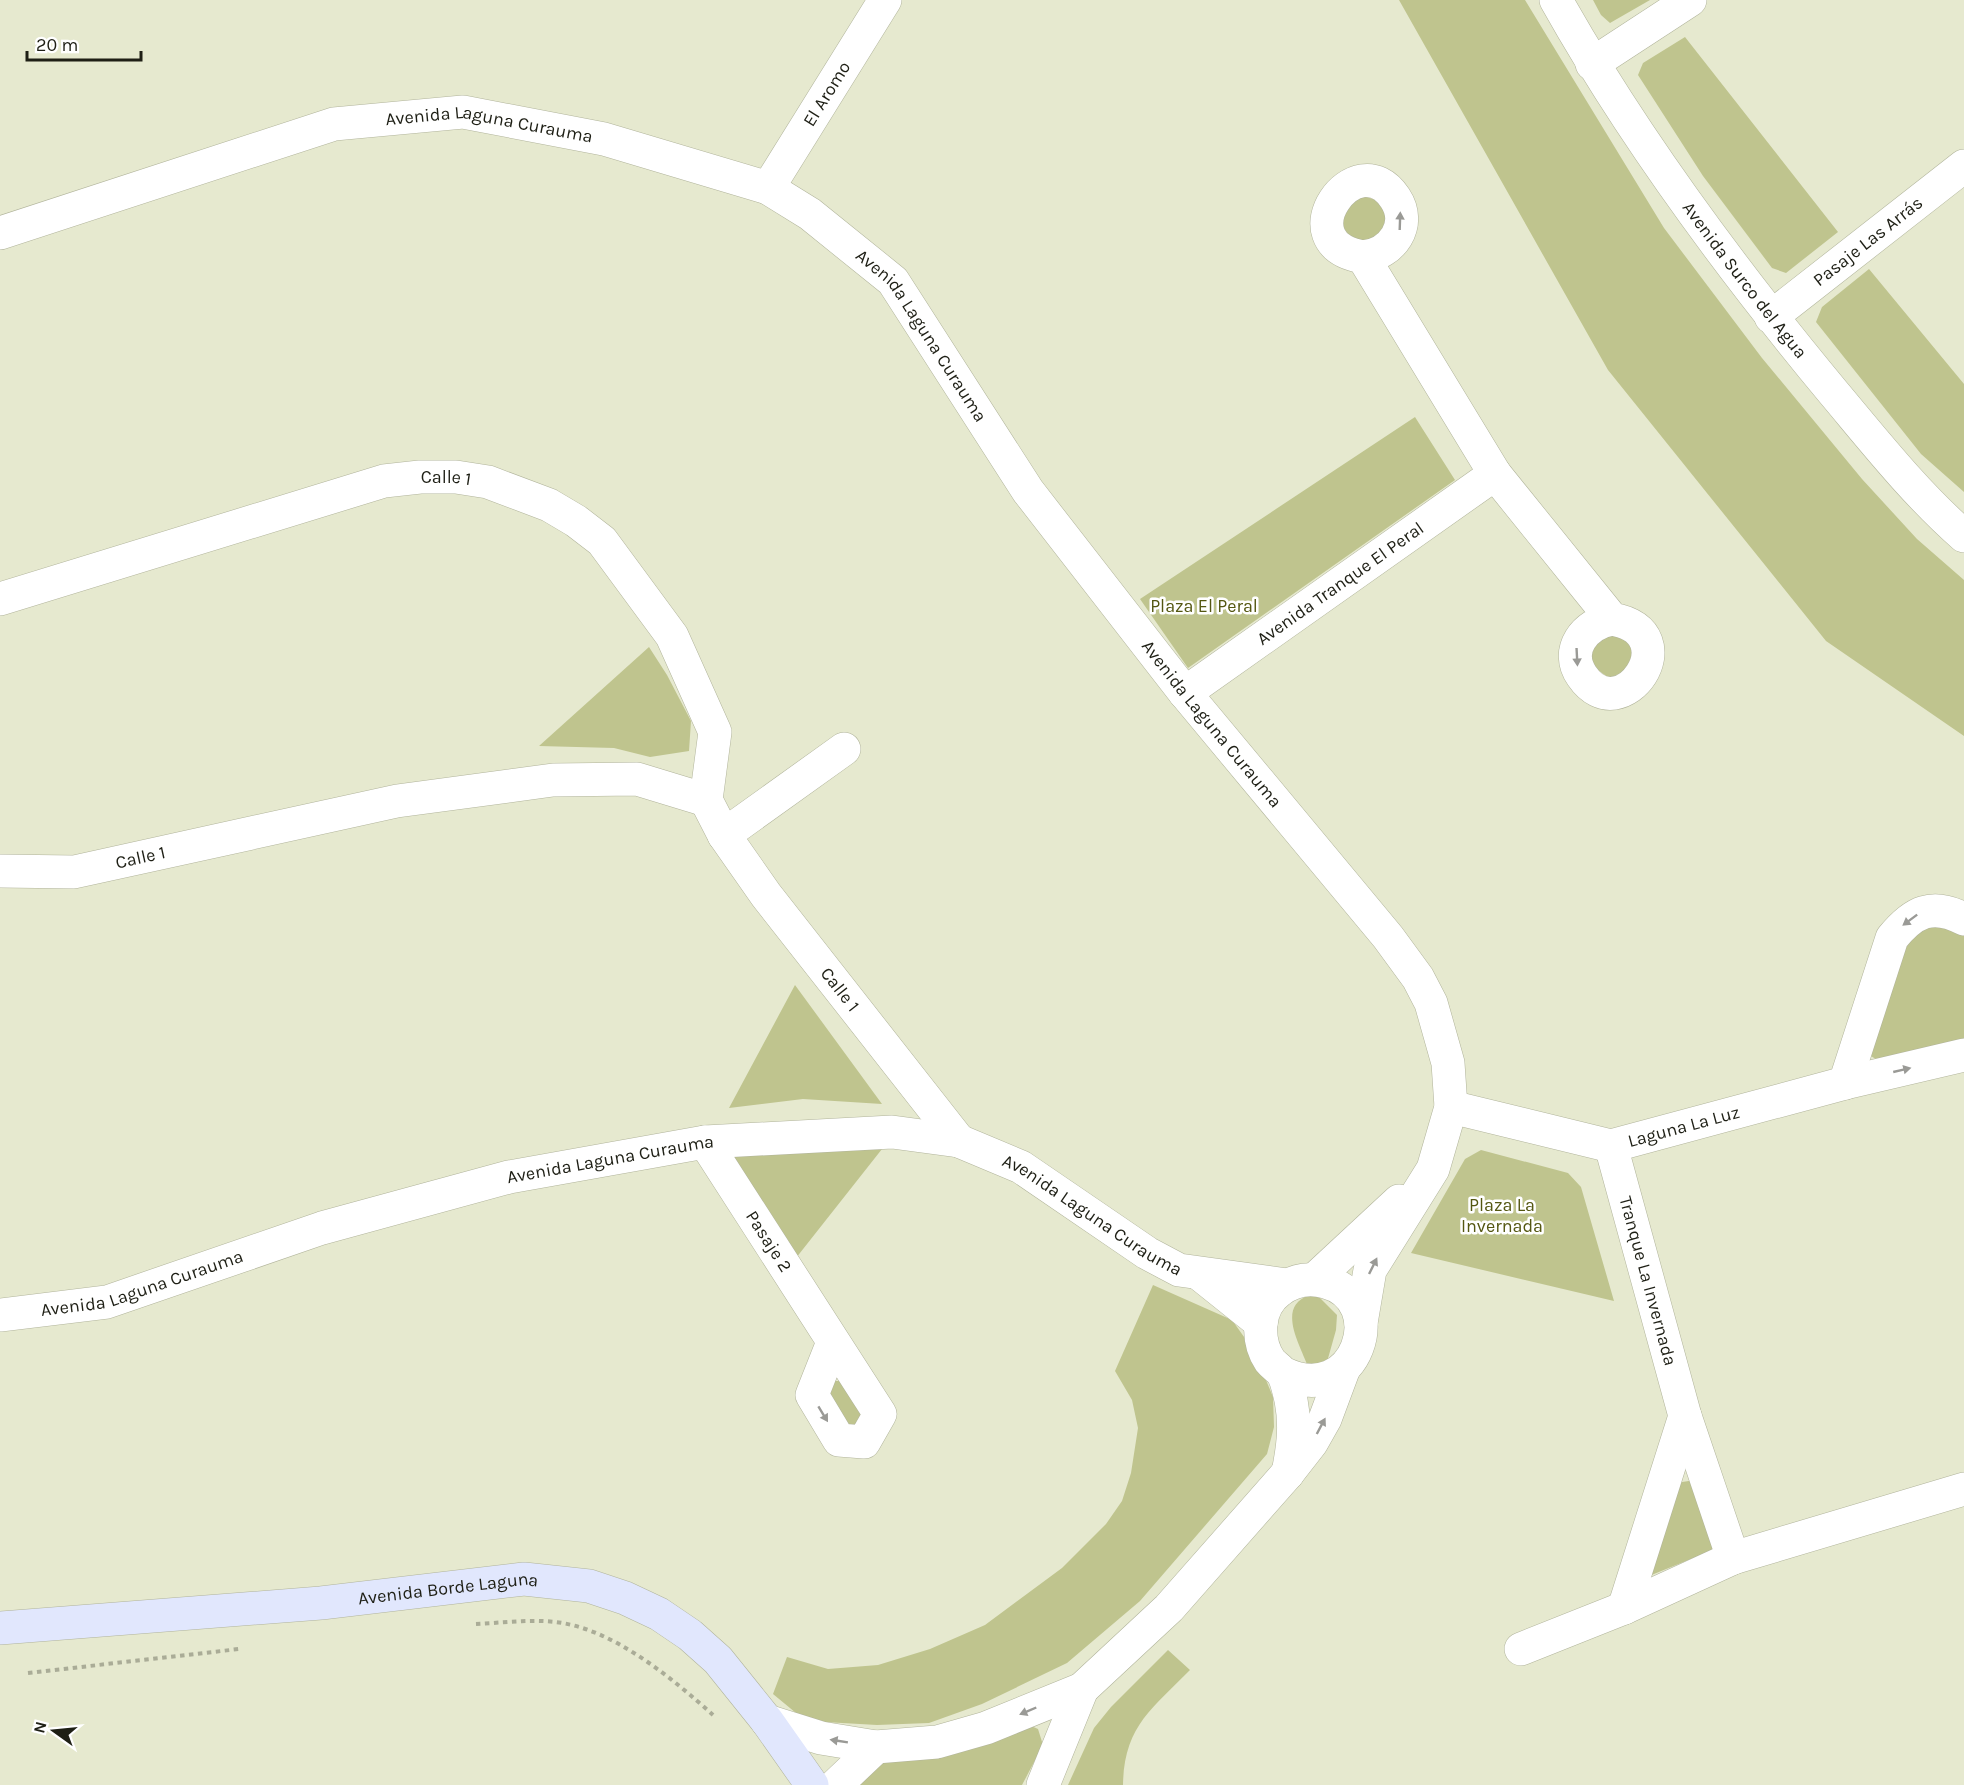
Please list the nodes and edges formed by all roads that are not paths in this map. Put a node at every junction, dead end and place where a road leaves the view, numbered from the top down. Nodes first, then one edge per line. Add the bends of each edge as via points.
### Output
1 (885, 0) edge
2 (1556, 0) edge
3 (1690, 0) edge
4 (1592, 64) junction
5 (1964, 166) edge
6 (768, 188) junction
7 (0, 234) edge
8 (1363, 257) dead end
9 (1771, 317) junction
10 (1495, 474) junction
11 (1964, 536) edge
12 (0, 599) edge
13 (1612, 620) dead end
14 (1185, 693) junction
15 (844, 749) dead end
16 (706, 800) junction
17 (724, 835) junction
18 (0, 871) edge
19 (1964, 919) edge
20 (1964, 1055) edge
21 (1845, 1083) junction
22 (1451, 1107) junction
23 (959, 1141) junction
24 (705, 1142) junction
25 (1611, 1146) junction
26 (1433, 1169) junction
27 (1201, 1275) junction
28 (1301, 1282) junction
29 (0, 1315) edge
30 (1261, 1323) junction
31 (1361, 1323) junction
32 (833, 1342) dead end
33 (1344, 1368) junction
34 (1282, 1373) junction
35 (1685, 1416) junction
36 (1287, 1474) junction
37 (1964, 1489) edge
38 (1733, 1558) junction
39 (1624, 1608) junction
40 (0, 1628) edge
41 (1521, 1649) dead end
42 (1082, 1689) junction
43 (767, 1720) junction
44 (876, 1747) junction
45 (812, 1785) edge
46 (836, 1785) edge
47 (1043, 1785) edge

1 - 6 street, El Aromo
2 - 4 street, Avenida Surco del Agua
3 - 4 street
4 - 9 street, Avenida Surco del Agua
5 - 9 street, Pasaje Las Arrás
6 - 7 street, Avenida Laguna Curauma via 604,139 463,112 334,124
6 - 14 street, Avenida Laguna Curauma via 810,214 893,281 1028,492
8 - 10 street
9 - 11 street, Avenida Surco del Agua via 1929,506
10 - 13 street
10 - 14 street, Avenida Tranque El Peral
12 - 16 street, Calle 1 via 384,481 420,477 488,482 549,505 602,541 672,636 715,732
14 - 22 street, Avenida Laguna Curauma via 1418,978 1440,1029 1448,1063
15 - 17 street
16 - 17 street, Calle 1
16 - 18 street, Calle 1 via 637,779 553,780 397,801 74,872
17 - 23 street, Calle 1 via 773,904
19 -> 21 street via 1933,910 1920,913 1905,922 1892,939
21 -> 20 street, Laguna La Luz
21 - 25 street, Laguna La Luz
22 - 25 street, Laguna La Luz
22 - 26 street, Avenida Laguna Curauma
23 - 24 street, Avenida Laguna Curauma via 892,1132
23 - 27 street, Avenida Laguna Curauma via 1021,1167 1147,1253 1179,1270
24 - 29 street, Avenida Laguna Curauma via 487,1183 322,1228 107,1302
24 - 32 street, Pasaje 2
25 - 35 street, Tranque La Invernada
26 - 28 street
31 -> 26 street, Avenida Laguna Curauma via 1370,1270
27 - 28 street, Avenida Laguna Curauma
27 - 30 street, Avenida Laguna Curauma
28 - 30 street via 1274,1295
28 - 31 street, Avenida Laguna Curauma via 1332,1284 1346,1293
30 - 34 street, Avenida Laguna Curauma via 1264,1351
31 - 33 street, Avenida Laguna Curauma via 1355,1355
33 - 34 street via 1314,1381
36 -> 33 street, Avenida Laguna Curauma via 1325,1419
34 - 36 street, Avenida Laguna Curauma via 1294,1418 1294,1443
35 - 38 street, Tranque La Invernada
35 - 39 street
36 - 42 street, Avenida Laguna Curauma via 1169,1608
37 - 38 street
38 - 39 street
39 - 41 street
40 - 43 street, Avenida Borde Laguna via 321,1603 524,1579 557,1581 590,1586 659,1614 718,1660
42 -> 44 street, Avenida Laguna Curauma via 986,1728 937,1742
42 - 47 street, Avenida Laguna Curauma
44 -> 43 street, Avenida Laguna Curauma via 821,1738
43 - 45 street, Avenida Borde Laguna
44 - 46 street

